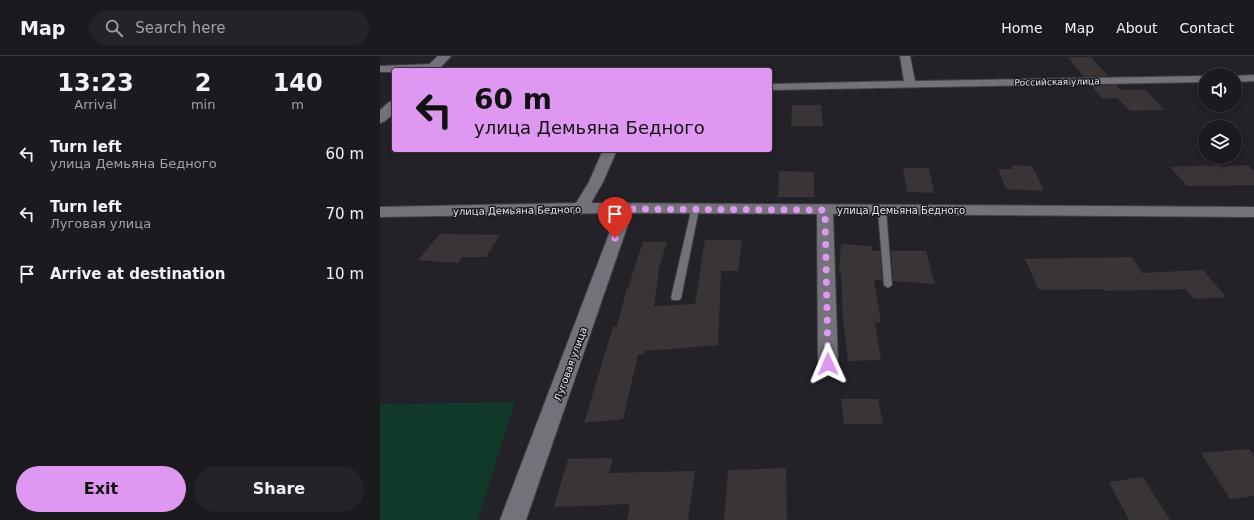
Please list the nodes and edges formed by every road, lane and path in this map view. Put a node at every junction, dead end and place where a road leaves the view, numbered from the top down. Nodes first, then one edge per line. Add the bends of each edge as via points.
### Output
1 (445, 56) edge
2 (905, 56) edge
3 (433, 68) edge
4 (380, 69) edge
5 (392, 69) edge
6 (1254, 78) edge
7 (1198, 79) edge
8 (1242, 79) edge
9 (910, 85) junction
10 (772, 88) edge
11 (392, 107) edge
12 (380, 118) edge
13 (609, 152) edge
14 (581, 208) junction
15 (626, 209) junction
16 (695, 209) junction
17 (825, 210) junction
18 (882, 210) junction
19 (380, 212) edge
20 (1254, 212) edge
21 (888, 285) dead end
22 (676, 298) dead end
23 (828, 364) dead end
24 (513, 520) edge

1 - 3 street
2 - 9 street
4 - 5 street
6 - 8 street
7 - 9 street, Российская улица
9 - 10 street, Российская улица
11 - 12 street
13 - 14 street
14 - 15 street, улица Демьяна Бедного
14 - 19 street, улица Демьяна Бедного
15 - 16 street, улица Демьяна Бедного
15 - 24 street, Луговая улица
16 - 17 street, улица Демьяна Бедного
16 - 22 lane
17 - 18 street, улица Демьяна Бедного
17 - 23 street
18 - 20 street, улица Демьяна Бедного
18 - 21 lane

